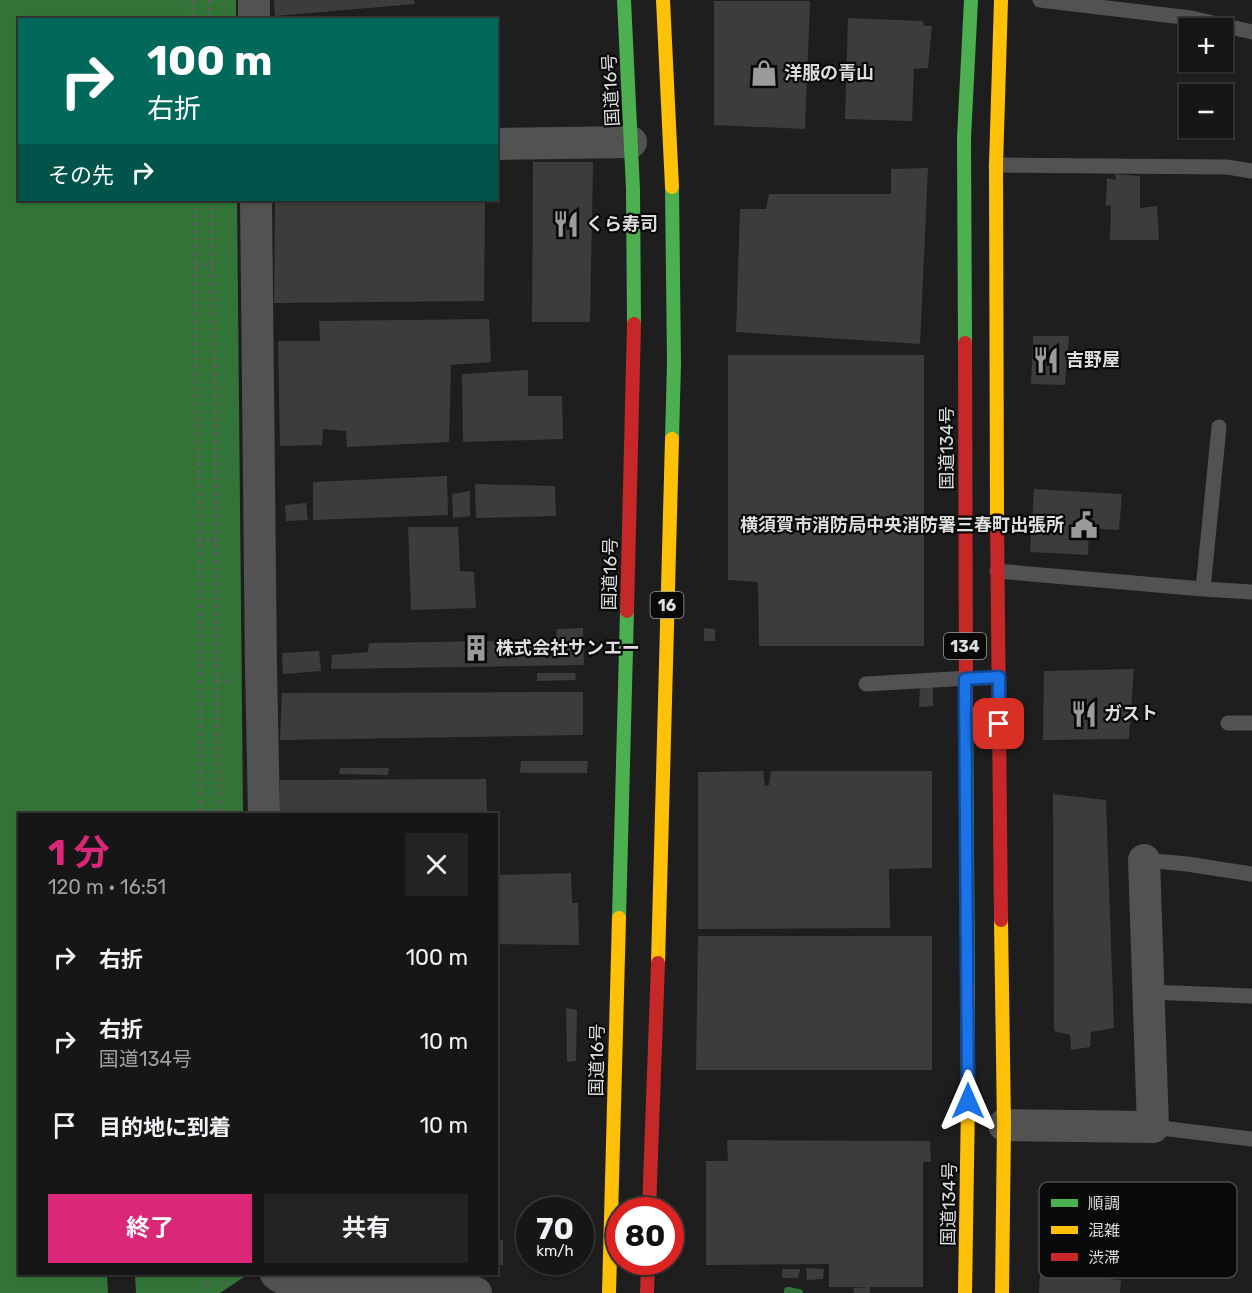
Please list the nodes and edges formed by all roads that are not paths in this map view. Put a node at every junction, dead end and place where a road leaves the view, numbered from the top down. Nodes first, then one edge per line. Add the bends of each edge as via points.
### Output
1 (254, 0) edge
2 (624, 0) edge
3 (663, 0) edge
4 (970, 0) edge
5 (1001, 0) edge
6 (1040, 0) edge
7 (254, 18) edge
8 (1252, 32) edge
9 (631, 142) junction
10 (498, 144) edge
11 (996, 165) junction
12 (1252, 171) edge
13 (256, 201) edge
14 (1219, 427) dead end
15 (997, 571) junction
16 (1203, 589) junction
17 (1252, 592) edge
18 (999, 677) junction
19 (965, 679) junction
20 (866, 684) dead end
21 (1227, 723) dead end
22 (1252, 723) edge
23 (264, 813) edge
24 (1144, 860) joint
25 (1252, 874) edge
26 (1149, 992) junction
27 (1252, 996) edge
28 (1004, 1125) junction
29 (1153, 1127) junction
30 (1252, 1139) edge
31 (649, 1197) edge
32 (277, 1275) edge
33 (648, 1275) edge
34 (476, 1293) edge
35 (609, 1293) edge
36 (647, 1293) edge
37 (965, 1293) edge
38 (1002, 1293) edge

1 - 7 street
2 - 9 highway, 国道16号 / 16
3 - 31 highway, 16 via 673,197 674,363
4 - 19 highway, 国道134号 / 134 via 964,138
5 - 11 highway, 134
6 - 8 lane via 1191,18
9 - 10 street
9 - 35 highway, 国道16号 / 16 via 634,352
11 - 12 lane via 1227,167
11 - 15 highway, 134
13 - 23 street
14 - 16 lane
15 - 16 lane
15 - 18 highway, 134
16 - 17 lane
18 - 19 lane
18 - 28 highway, 134
19 - 20 lane
19 - 37 highway, 国道134号 / 134
21 - 22 lane
24 - 25 lane
24 - 26 street
26 - 27 lane
26 - 29 street
28 - 29 street
28 - 38 highway, 134
29 - 30 lane
32 - 34 street via 289,1281 416,1280 445,1283
33 - 36 highway

